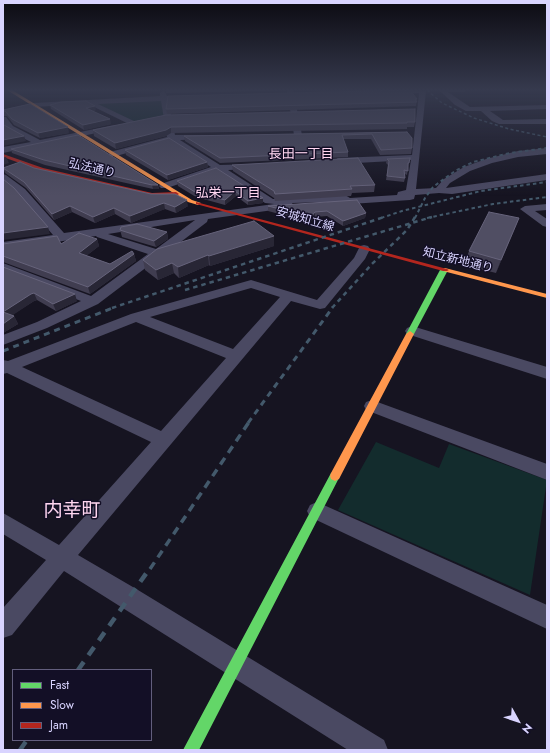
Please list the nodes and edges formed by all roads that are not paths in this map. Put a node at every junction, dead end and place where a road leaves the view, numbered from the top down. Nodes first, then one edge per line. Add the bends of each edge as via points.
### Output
1 (8, 125) edge
2 (66, 125) edge
3 (125, 125) edge
4 (169, 125) edge
5 (296, 125) edge
6 (416, 125) edge
7 (81, 134) junction
8 (298, 135) edge
9 (218, 137) edge
10 (171, 138) junction
11 (40, 143) junction
12 (6, 152) edge
13 (547, 152) edge
14 (113, 154) junction
15 (416, 157) junction
16 (329, 162) edge
17 (24, 163) junction
18 (266, 165) edge
19 (218, 168) junction
20 (3, 169) edge
21 (3, 177) edge
22 (547, 177) edge
23 (164, 186) junction
24 (15, 188) junction
25 (3, 190) edge
26 (439, 190) junction
27 (178, 194) junction
28 (407, 194) junction
29 (269, 201) junction
30 (547, 207) edge
31 (229, 212) junction
32 (202, 220) junction
33 (547, 224) edge
34 (59, 235) dead end
35 (101, 235) junction
36 (3, 246) edge
37 (364, 249) junction
38 (3, 250) edge
39 (158, 254) junction
40 (3, 267) edge
41 (444, 270) junction
42 (288, 296) junction
43 (547, 296) edge
44 (93, 301) junction
45 (136, 317) junction
46 (412, 331) junction
47 (3, 340) edge
48 (236, 356) junction
49 (5, 367) edge
50 (547, 373) edge
51 (372, 406) junction
52 (164, 440) junction
53 (547, 472) edge
54 (317, 511) junction
55 (3, 523) edge
56 (61, 558) junction
57 (547, 617) edge
58 (3, 626) edge
59 (236, 665) junction
60 (191, 750) edge
61 (374, 750) edge

1 - 11 street
2 - 7 main road, 安城知立線
3 - 7 street
4 - 10 street
5 - 8 street
6 - 15 street
7 - 11 street
7 - 14 main road, 安城知立線
9 - 10 street
10 - 14 street
10 - 19 street
11 - 12 street
12 - 17 main road, 弘法通り
13 - 26 street via 518,154 467,169 447,181
14 - 23 main road, 安城知立線
15 - 16 street
15 - 28 street
17 - 20 street
17 - 27 main road, 弘法通り via 147,194
18 - 19 street
19 - 23 street
19 - 29 street
21 - 24 street
22 - 26 street via 452,191
23 - 27 main road, 安城知立線
24 - 25 street
24 - 34 street
26 - 28 street
27 - 31 main road, 安城知立線 via 200,204
28 - 29 street
28 - 31 street
29 - 31 street
30 - 33 street via 525,209
31 - 32 street
31 - 36 street
31 - 37 main road, 安城知立線
32 - 35 street
32 - 39 street
35 - 38 street
35 - 39 street
37 - 41 main road, 知立新地通り
37 - 42 street via 320,305
39 - 44 street
40 - 44 street
41 - 43 main road, 知立新地通り
41 - 46 main road
42 - 45 street via 251,284
42 - 48 street
44 - 47 street
45 - 48 street
45 - 49 street
46 - 50 street
46 - 51 main road
48 - 52 street
49 - 52 street
51 - 53 street
51 - 54 main road
52 - 56 street
54 - 57 street
54 - 59 main road
55 - 56 street
56 - 58 street
56 - 59 street
59 - 60 main road
59 - 61 street

